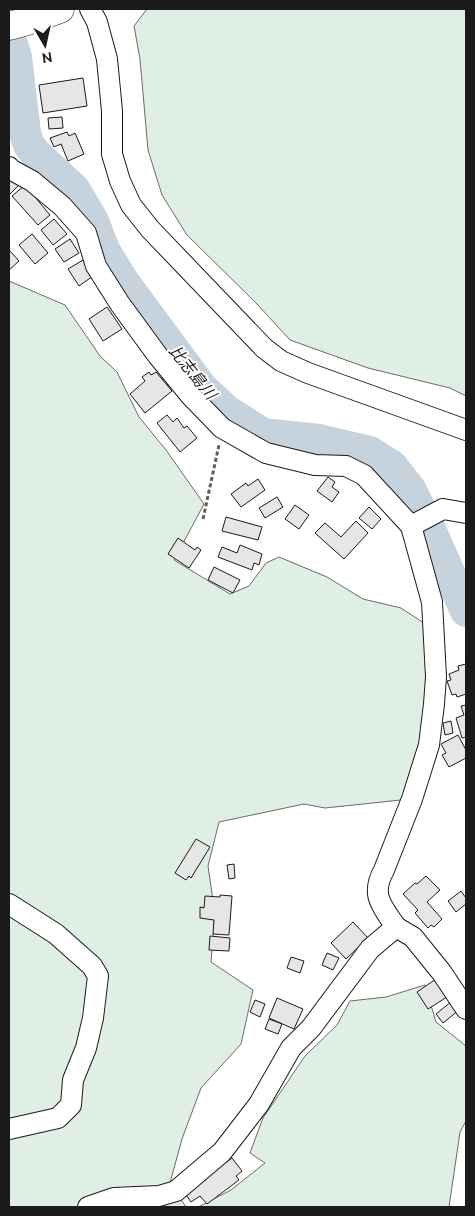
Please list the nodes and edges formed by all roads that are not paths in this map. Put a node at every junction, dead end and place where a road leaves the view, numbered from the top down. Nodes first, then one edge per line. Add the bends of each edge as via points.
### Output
1 (60, 9) edge
2 (90, 9) edge
3 (18, 24) edge
4 (9, 167) edge
5 (466, 430) edge
6 (466, 513) edge
7 (411, 526) junction
8 (9, 904) edge
9 (396, 927) junction
10 (466, 1009) edge
11 (9, 1129) edge
12 (88, 1207) edge

1 - 3 highway
2 - 5 street via 107,59 112,154 131,205 150,229 264,348 281,361
4 - 7 street via 62,206 86,233 96,266 120,304 190,396 222,428 266,453 315,465 346,466 364,475
6 - 7 street via 443,509
7 - 9 street via 432,602 436,677 429,745 412,799 379,880 379,901
8 - 11 street via 56,934 92,966 98,976 93,1018 86,1048 73,1080 71,1105 58,1118
9 - 10 street via 414,937
9 - 12 street via 370,949 311,1028 291,1048 258,1104 222,1152 176,1191 159,1196 114,1198

